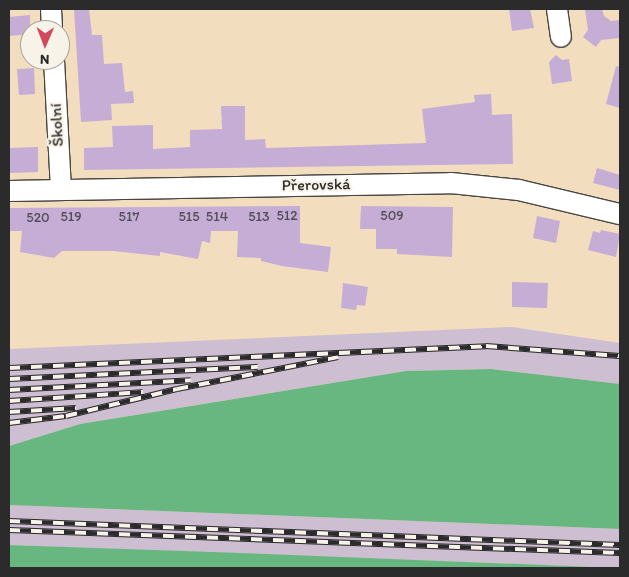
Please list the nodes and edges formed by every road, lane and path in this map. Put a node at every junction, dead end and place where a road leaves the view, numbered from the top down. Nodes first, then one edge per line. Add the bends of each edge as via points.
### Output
1 (557, 9) edge
2 (561, 37) dead end
3 (55, 70) edge
4 (61, 190) junction
5 (9, 191) edge
6 (620, 214) edge

1 - 2 street
3 - 4 street, Školní
4 - 5 street, Přerovská
4 - 6 street, Přerovská via 451,183 519,190

